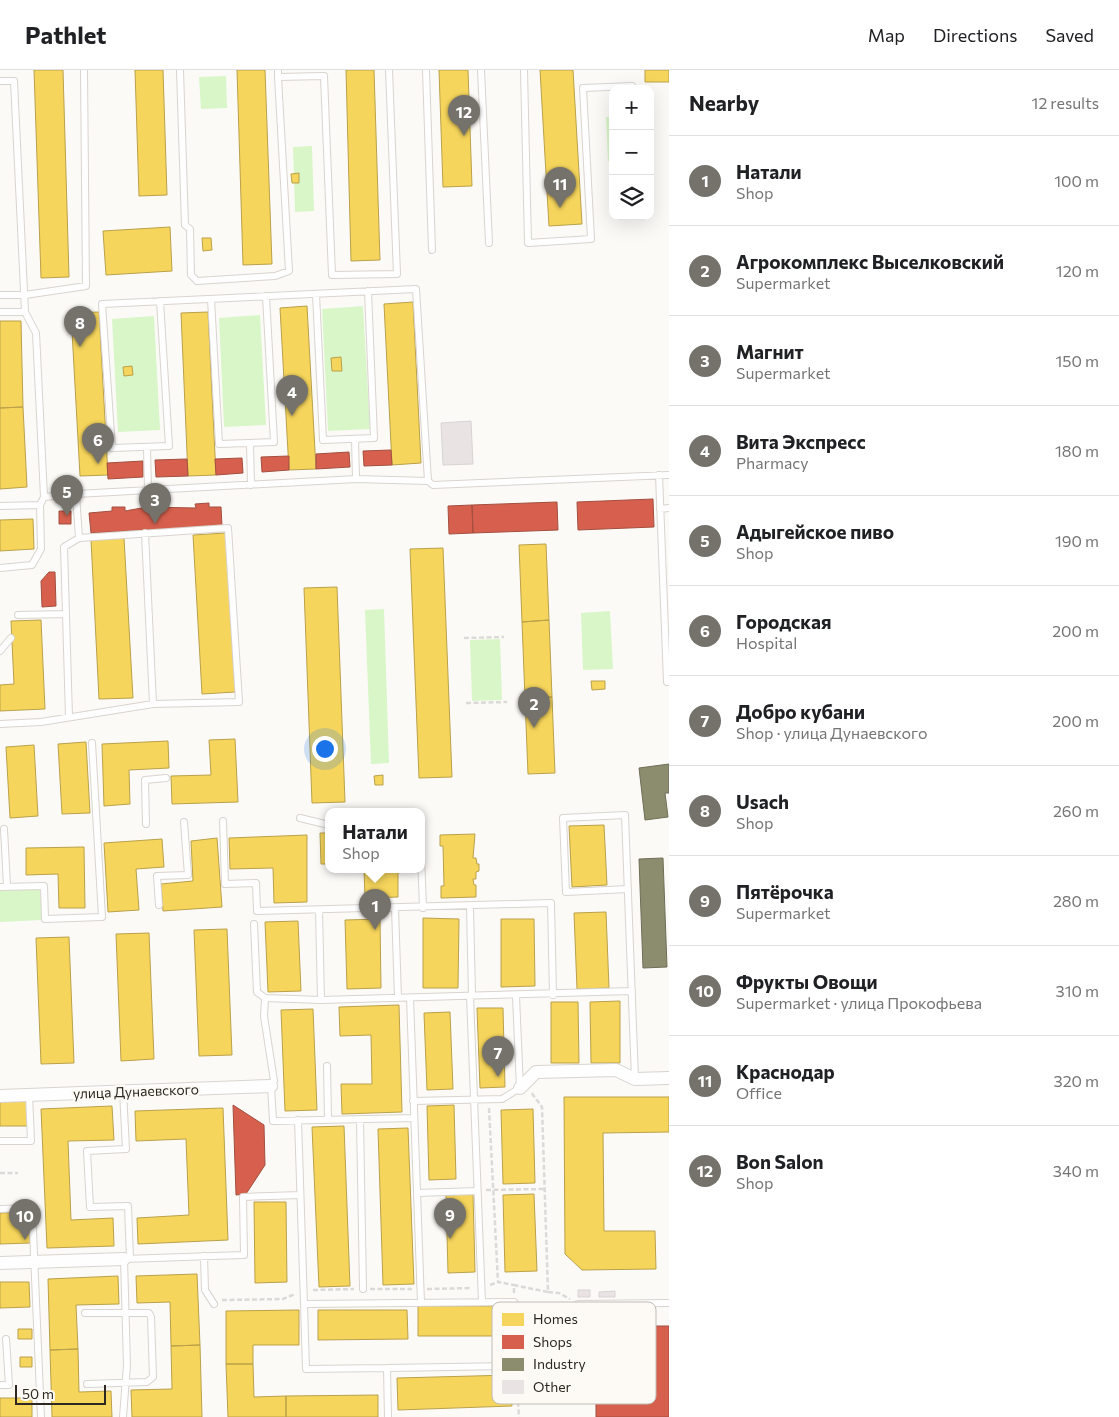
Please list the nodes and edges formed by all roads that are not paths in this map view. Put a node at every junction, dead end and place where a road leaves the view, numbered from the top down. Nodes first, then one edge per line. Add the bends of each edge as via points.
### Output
1 (84, 70) edge
2 (180, 70) edge
3 (389, 70) edge
4 (426, 70) edge
5 (481, 70) edge
6 (524, 70) edge
7 (278, 74) edge
8 (0, 81) edge
9 (609, 87) edge
10 (489, 243) dead end
11 (432, 250) dead end
12 (368, 292) junction
13 (24, 294) junction
14 (316, 294) junction
15 (0, 295) edge
16 (266, 296) junction
17 (211, 299) junction
18 (160, 301) junction
19 (0, 312) edge
20 (24, 312) junction
21 (355, 439) junction
22 (250, 443) junction
23 (147, 447) junction
24 (659, 475) junction
25 (669, 475) edge
26 (356, 480) junction
27 (428, 481) junction
28 (251, 485) junction
29 (148, 491) junction
30 (76, 494) junction
31 (44, 497) junction
32 (40, 505) junction
33 (0, 506) edge
34 (669, 508) edge
35 (660, 509) junction
36 (145, 534) junction
37 (79, 538) junction
38 (665, 543) edge
39 (0, 568) edge
40 (666, 574) edge
41 (666, 608) edge
42 (66, 614) junction
43 (18, 615) dead end
44 (10, 638) dead end
45 (0, 651) edge
46 (667, 682) dead end
47 (153, 704) junction
48 (69, 717) junction
49 (0, 724) edge
50 (92, 743) dead end
51 (166, 778) dead end
52 (300, 818) dead end
53 (223, 821) dead end
54 (184, 822) dead end
55 (146, 824) dead end
56 (325, 824) edge
57 (4, 829) dead end
58 (422, 873) edge
59 (3, 887) edge
60 (628, 889) junction
61 (159, 905) dead end
62 (470, 906) junction
63 (395, 908) junction
64 (423, 908) junction
65 (318, 910) junction
66 (254, 924) dead end
67 (632, 992) junction
68 (553, 994) junction
69 (471, 996) junction
70 (516, 996) junction
71 (264, 998) junction
72 (398, 998) junction
73 (410, 998) junction
74 (321, 1000) junction
75 (327, 1066) dead end
76 (669, 1078) edge
77 (635, 1079) junction
78 (523, 1084) junction
79 (271, 1086) junction
80 (123, 1091) junction
81 (30, 1095) junction
82 (0, 1096) edge
83 (473, 1100) junction
84 (413, 1101) junction
85 (414, 1118) junction
86 (328, 1119) junction
87 (360, 1119) junction
88 (298, 1120) junction
89 (0, 1141) edge
90 (477, 1190) junction
91 (417, 1193) junction
92 (300, 1195) junction
93 (0, 1209) edge
94 (204, 1256) junction
95 (127, 1259) junction
96 (34, 1262) junction
97 (0, 1263) edge
98 (363, 1289) dead end
99 (482, 1302) junction
100 (514, 1302) road end
101 (421, 1303) junction
102 (656, 1303) edge
103 (669, 1303) edge
104 (214, 1304) dead end
105 (304, 1304) junction
106 (126, 1312) junction
107 (85, 1313) dead end
108 (6, 1339) dead end
109 (492, 1366) edge
110 (387, 1368) junction
111 (125, 1383) junction
112 (87, 1384) dead end
113 (0, 1385) edge
114 (41, 1417) edge
115 (124, 1417) edge
116 (388, 1417) edge

1 - 13 lane via 86,286
2 - 7 lane via 185,226 190,229 191,274 198,281 275,276 289,271
3 - 7 lane via 397,274 332,275 324,76
4 - 11 lane
5 - 10 lane
6 - 9 lane via 528,243 591,239 583,88
8 - 13 lane via 14,81
12 - 14 lane
12 - 21 lane via 374,438
12 - 27 lane via 416,289
13 - 15 lane
13 - 20 lane
14 - 16 lane
14 - 21 lane via 323,440
16 - 17 lane
16 - 22 lane via 274,442
17 - 18 lane
17 - 22 lane via 219,444
18 - 23 lane via 169,446
18 - 23 lane via 102,304 112,448
19 - 20 lane
20 - 31 lane via 36,333
21 - 26 lane
22 - 28 lane
23 - 29 lane
24 - 25 lane
24 - 27 lane via 432,485
24 - 35 lane
26 - 27 lane
26 - 28 lane
28 - 29 lane
29 - 30 lane
30 - 31 lane
30 - 37 lane
31 - 32 lane
32 - 33 lane
32 - 39 lane via 41,549 32,566
34 - 35 lane
35 - 38 lane
36 - 37 lane
36 - 47 lane
36 - 47 lane via 228,528 240,702
37 - 42 lane via 64,547
38 - 40 lane
40 - 41 lane
41 - 46 lane
42 - 43 lane
42 - 48 lane
44 - 45 lane
47 - 48 lane
48 - 49 lane
50 - 59 lane via 102,917 45,919 44,886
51 - 55 lane via 145,780
52 - 56 lane
53 - 65 lane via 225,884 256,883 257,911
54 - 61 lane via 188,875 157,876
57 - 59 lane
58 - 64 lane
60 - 60 lane via 566,892 563,818 625,815
60 - 67 lane
62 - 64 lane
62 - 68 lane via 551,903
62 - 69 lane
63 - 64 lane
63 - 65 lane
63 - 72 lane
65 - 74 lane
66 - 71 lane via 257,992
67 - 68 lane
67 - 77 lane
68 - 70 lane
69 - 70 lane
69 - 73 lane
69 - 83 lane
70 - 78 lane
71 - 74 lane
71 - 79 lane via 274,1081
72 - 73 lane
72 - 74 lane
73 - 84 lane
75 - 86 lane
76 - 77 street
77 - 78 street via 616,1070 536,1072
78 - 83 lane via 502,1099
79 - 80 street, улица Дунаевского
79 - 88 lane via 273,1121
80 - 81 street, улица Дунаевского
80 - 95 lane via 126,1149 87,1151 90,1207 128,1206
81 - 82 street, улица Дунаевского
81 - 89 lane via 31,1141
83 - 84 lane
83 - 90 lane
84 - 85 lane
85 - 87 lane
85 - 91 lane
86 - 87 lane
86 - 88 lane
87 - 98 lane
88 - 92 lane
90 - 91 lane
90 - 99 lane
91 - 101 lane
92 - 94 lane via 243,1198 244,1255
92 - 105 lane
93 - 96 lane via 32,1208
94 - 95 lane
94 - 104 lane via 205,1290
95 - 96 street
95 - 106 lane
96 - 97 street
96 - 114 lane
99 - 100 lane
99 - 101 lane
101 - 105 lane
102 - 103 lane
105 - 110 lane via 306,1369
106 - 107 lane
106 - 111 lane
106 - 111 lane via 146,1312 151,1317 153,1376 147,1382
108 - 113 lane via 9,1385
109 - 110 lane
110 - 116 lane
111 - 112 lane
111 - 115 lane

